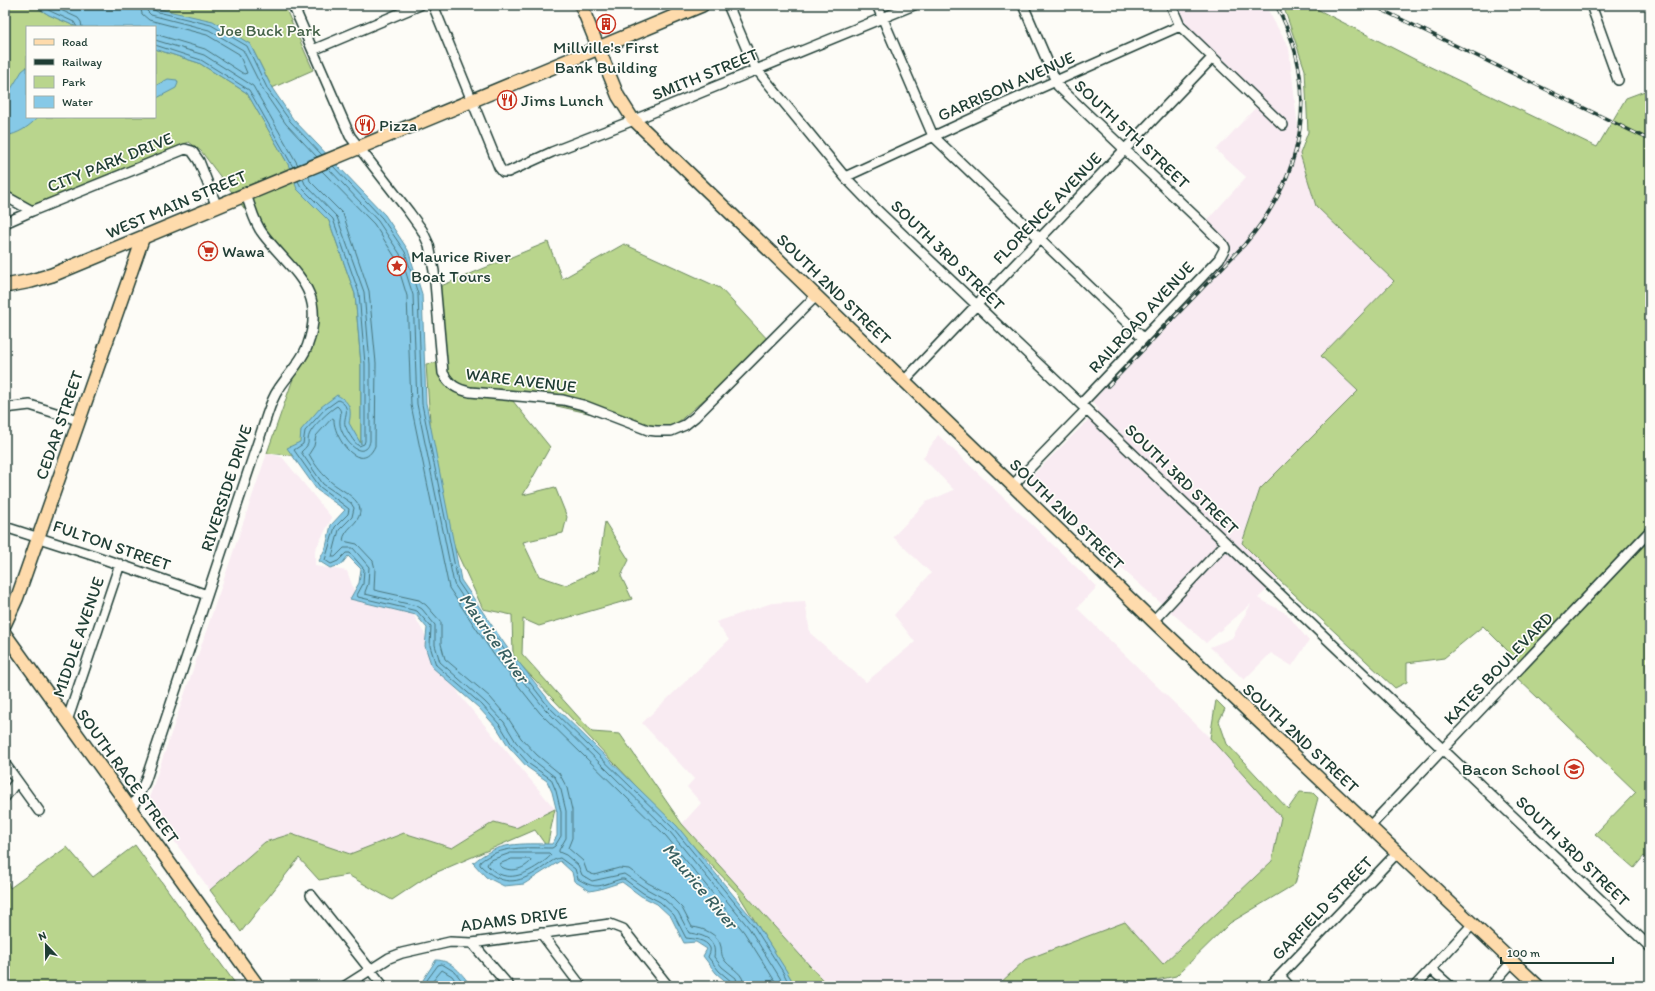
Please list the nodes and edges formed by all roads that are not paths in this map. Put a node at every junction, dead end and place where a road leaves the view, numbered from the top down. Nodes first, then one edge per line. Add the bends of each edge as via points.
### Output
1 (293, 5) edge
2 (420, 5) edge
3 (433, 5) edge
4 (581, 5) edge
5 (702, 5) edge
6 (728, 5) edge
7 (877, 5) edge
8 (914, 5) edge
9 (1023, 5) edge
10 (1171, 5) edge
11 (1591, 5) edge
12 (882, 18) junction
13 (1180, 26) junction
14 (599, 48) junction
15 (313, 50) junction
16 (1212, 58) junction
17 (757, 70) junction
18 (1618, 80) dead end
19 (1056, 81) junction
20 (472, 100) junction
21 (634, 120) junction
22 (1283, 125) dead end
23 (933, 136) junction
24 (359, 147) junction
25 (1125, 149) junction
26 (845, 177) junction
27 (246, 195) junction
28 (5, 196) edge
29 (217, 207) junction
30 (32, 211) junction
31 (5, 223) edge
32 (142, 238) junction
33 (1040, 239) junction
34 (1224, 252) joint
35 (5, 286) edge
36 (816, 296) junction
37 (977, 304) junction
38 (1143, 338) junction
39 (904, 381) junction
40 (1084, 407) junction
41 (5, 408) edge
42 (78, 420) junction
43 (1013, 485) junction
44 (5, 527) edge
45 (1650, 531) edge
46 (38, 536) junction
47 (1226, 543) junction
48 (120, 564) junction
49 (207, 595) junction
50 (1153, 621) junction
51 (5, 624) edge
52 (5, 634) edge
53 (67, 721) junction
54 (1443, 749) junction
55 (5, 764) edge
56 (17, 780) junction
57 (5, 797) edge
58 (39, 810) dead end
59 (131, 810) junction
60 (1370, 826) junction
61 (1397, 852) junction
62 (311, 895) dead end
63 (1473, 924) junction
64 (541, 933) junction
65 (472, 943) junction
66 (1650, 947) edge
67 (1512, 962) junction
68 (370, 969) junction
69 (1432, 969) junction
70 (1280, 976) junction
71 (258, 986) edge
72 (345, 986) edge
73 (383, 986) edge
74 (509, 986) edge
75 (581, 986) edge
76 (668, 986) edge
77 (1270, 986) edge
78 (1289, 986) edge
79 (1415, 986) edge
80 (1450, 986) edge
81 (1491, 986) edge
82 (1538, 986) edge

1 - 15 street, WARE AVENUE
2 - 15 street
3 - 20 street
4 - 14 main road, SOUTH 2ND STREET
5 - 14 highway, WEST MAIN STREET
6 - 17 street, SOUTH 3RD STREET via 751,62
7 - 12 street
8 - 12 street, SMITH STREET
9 - 19 street, SOUTH 5TH STREET
10 - 13 street
11 - 18 street
12 - 17 street, SMITH STREET
12 - 23 street
13 - 16 street
13 - 19 street, GARRISON AVENUE
14 - 20 highway, WEST MAIN STREET
14 - 21 main road, SOUTH 2ND STREET via 618,96 626,112
15 - 24 street, WARE AVENUE via 347,130
16 - 22 street
16 - 25 street, FLORENCE AVENUE
17 - 21 street, SMITH STREET
17 - 26 street, SOUTH 3RD STREET
19 - 23 street, GARRISON AVENUE
19 - 25 street, SOUTH 5TH STREET via 1064,92
20 - 21 street, SMITH STREET via 503,172
20 - 24 highway, WEST MAIN STREET
21 - 36 main road, SOUTH 2ND STREET
23 - 26 street, GARRISON AVENUE
23 - 33 street
24 - 27 highway, WEST MAIN STREET
24 - 36 street, WARE AVENUE via 422,230 429,245 434,271 443,372 449,382 459,390 563,400 648,430 671,431 695,417
25 - 33 street, FLORENCE AVENUE
25 - 34 street, SOUTH 5TH STREET via 1223,244
26 - 37 street, SOUTH 3RD STREET
27 - 29 highway, WEST MAIN STREET
27 - 49 street, RIVERSIDE DRIVE via 259,228 300,277 310,294 313,305 313,330 303,354 274,396
28 - 30 street
29 - 30 street, CITY PARK DRIVE via 199,161 192,151 186,148
29 - 32 highway, WEST MAIN STREET
30 - 31 street, CITY PARK DRIVE
32 - 35 highway, WEST MAIN STREET via 52,275
32 - 42 main road, CEDAR STREET
33 - 37 street, FLORENCE AVENUE
33 - 38 street
34 - 38 street, RAILROAD AVENUE
36 - 39 main road, SOUTH 2ND STREET
37 - 39 street, FLORENCE AVENUE
37 - 40 street, SOUTH 3RD STREET
38 - 40 street, RAILROAD AVENUE
39 - 43 main road, SOUTH 2ND STREET
40 - 43 street, RAILROAD AVENUE
40 - 47 street, SOUTH 3RD STREET
41 - 42 street via 30,405
42 - 46 main road, CEDAR STREET
43 - 50 main road, SOUTH 2ND STREET
44 - 46 street, FULTON STREET
45 - 54 street, KATES BOULEVARD
46 - 48 street, FULTON STREET
46 - 51 main road, CEDAR STREET via 17,598
47 - 50 street
47 - 54 street, SOUTH 3RD STREET
48 - 49 street, FULTON STREET
48 - 53 street, MIDDLE AVENUE
49 - 59 street, RIVERSIDE DRIVE via 145,782
50 - 60 main road, SOUTH 2ND STREET
52 - 53 main road, SOUTH RACE STREET
53 - 59 main road, SOUTH RACE STREET
54 - 60 street, KATES BOULEVARD
54 - 66 street, SOUTH 3RD STREET
55 - 56 street
56 - 57 street
56 - 58 street
59 - 71 main road, SOUTH RACE STREET
60 - 61 main road, SOUTH 2ND STREET
61 - 63 main road, SOUTH 2ND STREET
61 - 70 street, GARFIELD STREET
62 - 68 street
63 - 67 main road, SOUTH 2ND STREET
63 - 69 street
64 - 65 street, ADAMS DRIVE
64 - 75 street
64 - 76 street, ADAMS DRIVE via 598,924 616,926 623,929
65 - 68 street, ADAMS DRIVE via 450,942 402,953
65 - 74 street
67 - 81 street
67 - 82 main road, SOUTH 2ND STREET
68 - 72 street, ADAMS DRIVE
68 - 73 street
69 - 79 street
69 - 80 street
70 - 77 street, GARFIELD STREET
70 - 78 street

